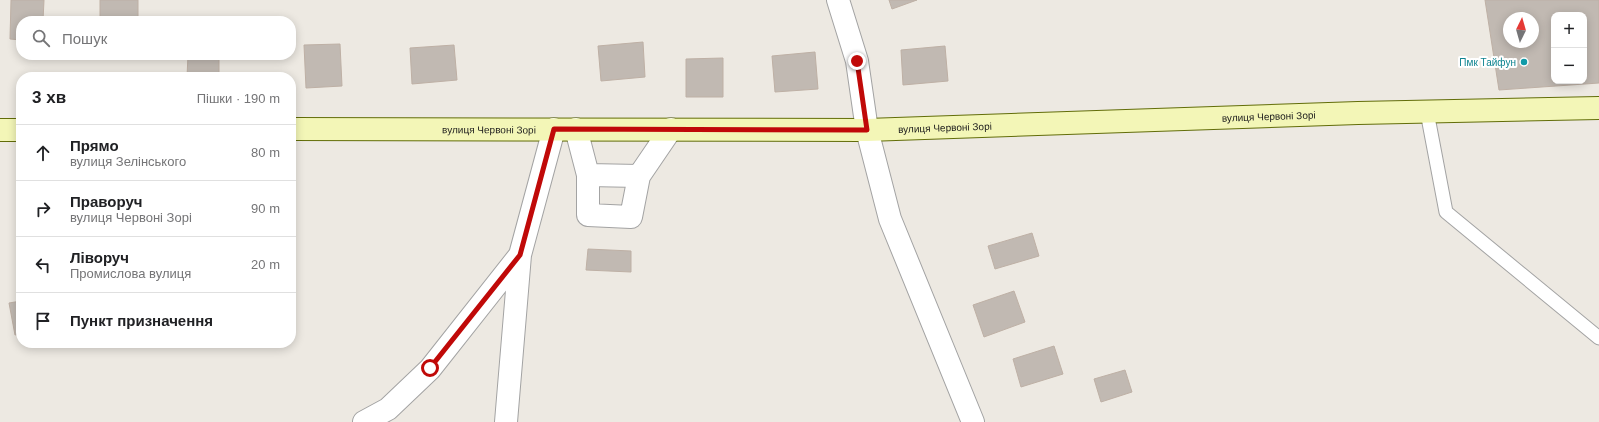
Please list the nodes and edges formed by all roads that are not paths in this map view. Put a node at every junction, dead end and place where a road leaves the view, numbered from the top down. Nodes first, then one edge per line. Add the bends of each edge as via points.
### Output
1 (838, 0) edge
2 (1599, 108) edge
3 (1427, 112) junction
4 (296, 129) edge
5 (554, 129) junction
6 (576, 129) junction
7 (671, 129) junction
8 (0, 130) edge
9 (16, 130) edge
10 (867, 130) junction
11 (588, 175) junction
12 (639, 176) junction
13 (520, 255) junction
14 (1599, 338) edge
15 (364, 422) edge
16 (506, 422) edge
17 (973, 422) edge

1 - 10 street via 857,61
2 - 3 street, вулиця Червоні Зорі
3 - 10 street, вулиця Червоні Зорі
3 - 14 lane via 1446,212
4 - 5 street, вулиця Червоні Зорі
5 - 6 street, вулиця Червоні Зорі
5 - 13 street
6 - 7 street, вулиця Червоні Зорі
6 - 11 street
7 - 10 street, вулиця Червоні Зорі
7 - 12 street
8 - 9 street
10 - 17 street via 890,219
11 - 12 street
11 - 12 street via 588,215 631,217
13 - 15 street via 430,368 388,409
13 - 16 street

